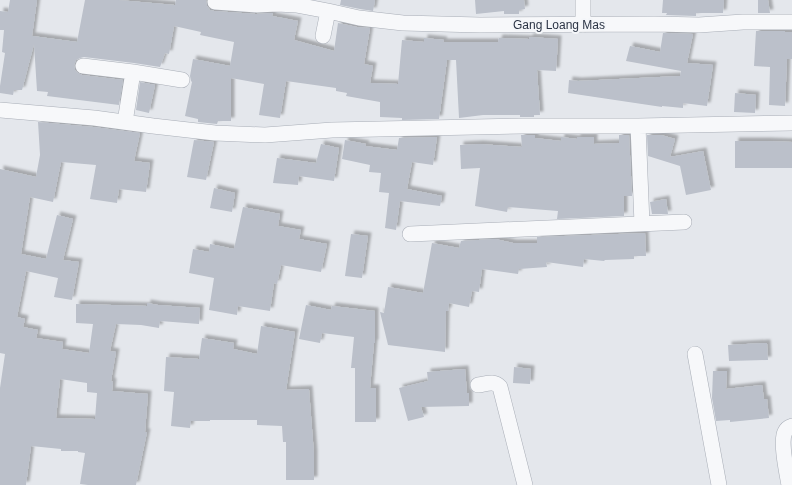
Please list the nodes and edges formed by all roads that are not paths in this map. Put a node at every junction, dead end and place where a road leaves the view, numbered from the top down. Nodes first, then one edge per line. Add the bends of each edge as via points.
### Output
1 (583, 0) edge
2 (215, 2) dead end
3 (328, 11) junction
4 (792, 22) edge
5 (583, 25) junction
6 (323, 36) dead end
7 (82, 66) dead end
8 (133, 72) junction
9 (182, 80) dead end
10 (0, 110) edge
11 (125, 122) junction
12 (792, 123) edge
13 (638, 126) junction
14 (684, 222) dead end
15 (642, 224) junction
16 (410, 234) dead end
17 (695, 354) dead end
18 (478, 386) dead end
19 (792, 426) edge
20 (525, 485) edge
21 (719, 485) edge
22 (789, 485) edge

1 - 5 street
2 - 3 street, Gang Loang Mas via 296,5
3 - 5 street, Gang Loang Mas via 358,18 403,23
3 - 6 street
4 - 5 street, Gang Loang Mas
7 - 8 street
8 - 9 street
8 - 11 street
10 - 11 street
11 - 13 street via 215,133 265,135 332,130
12 - 13 street
13 - 15 street
14 - 15 street
15 - 16 street
17 - 21 street
18 - 20 street via 491,382 500,387
19 - 22 street via 785,431 783,438

